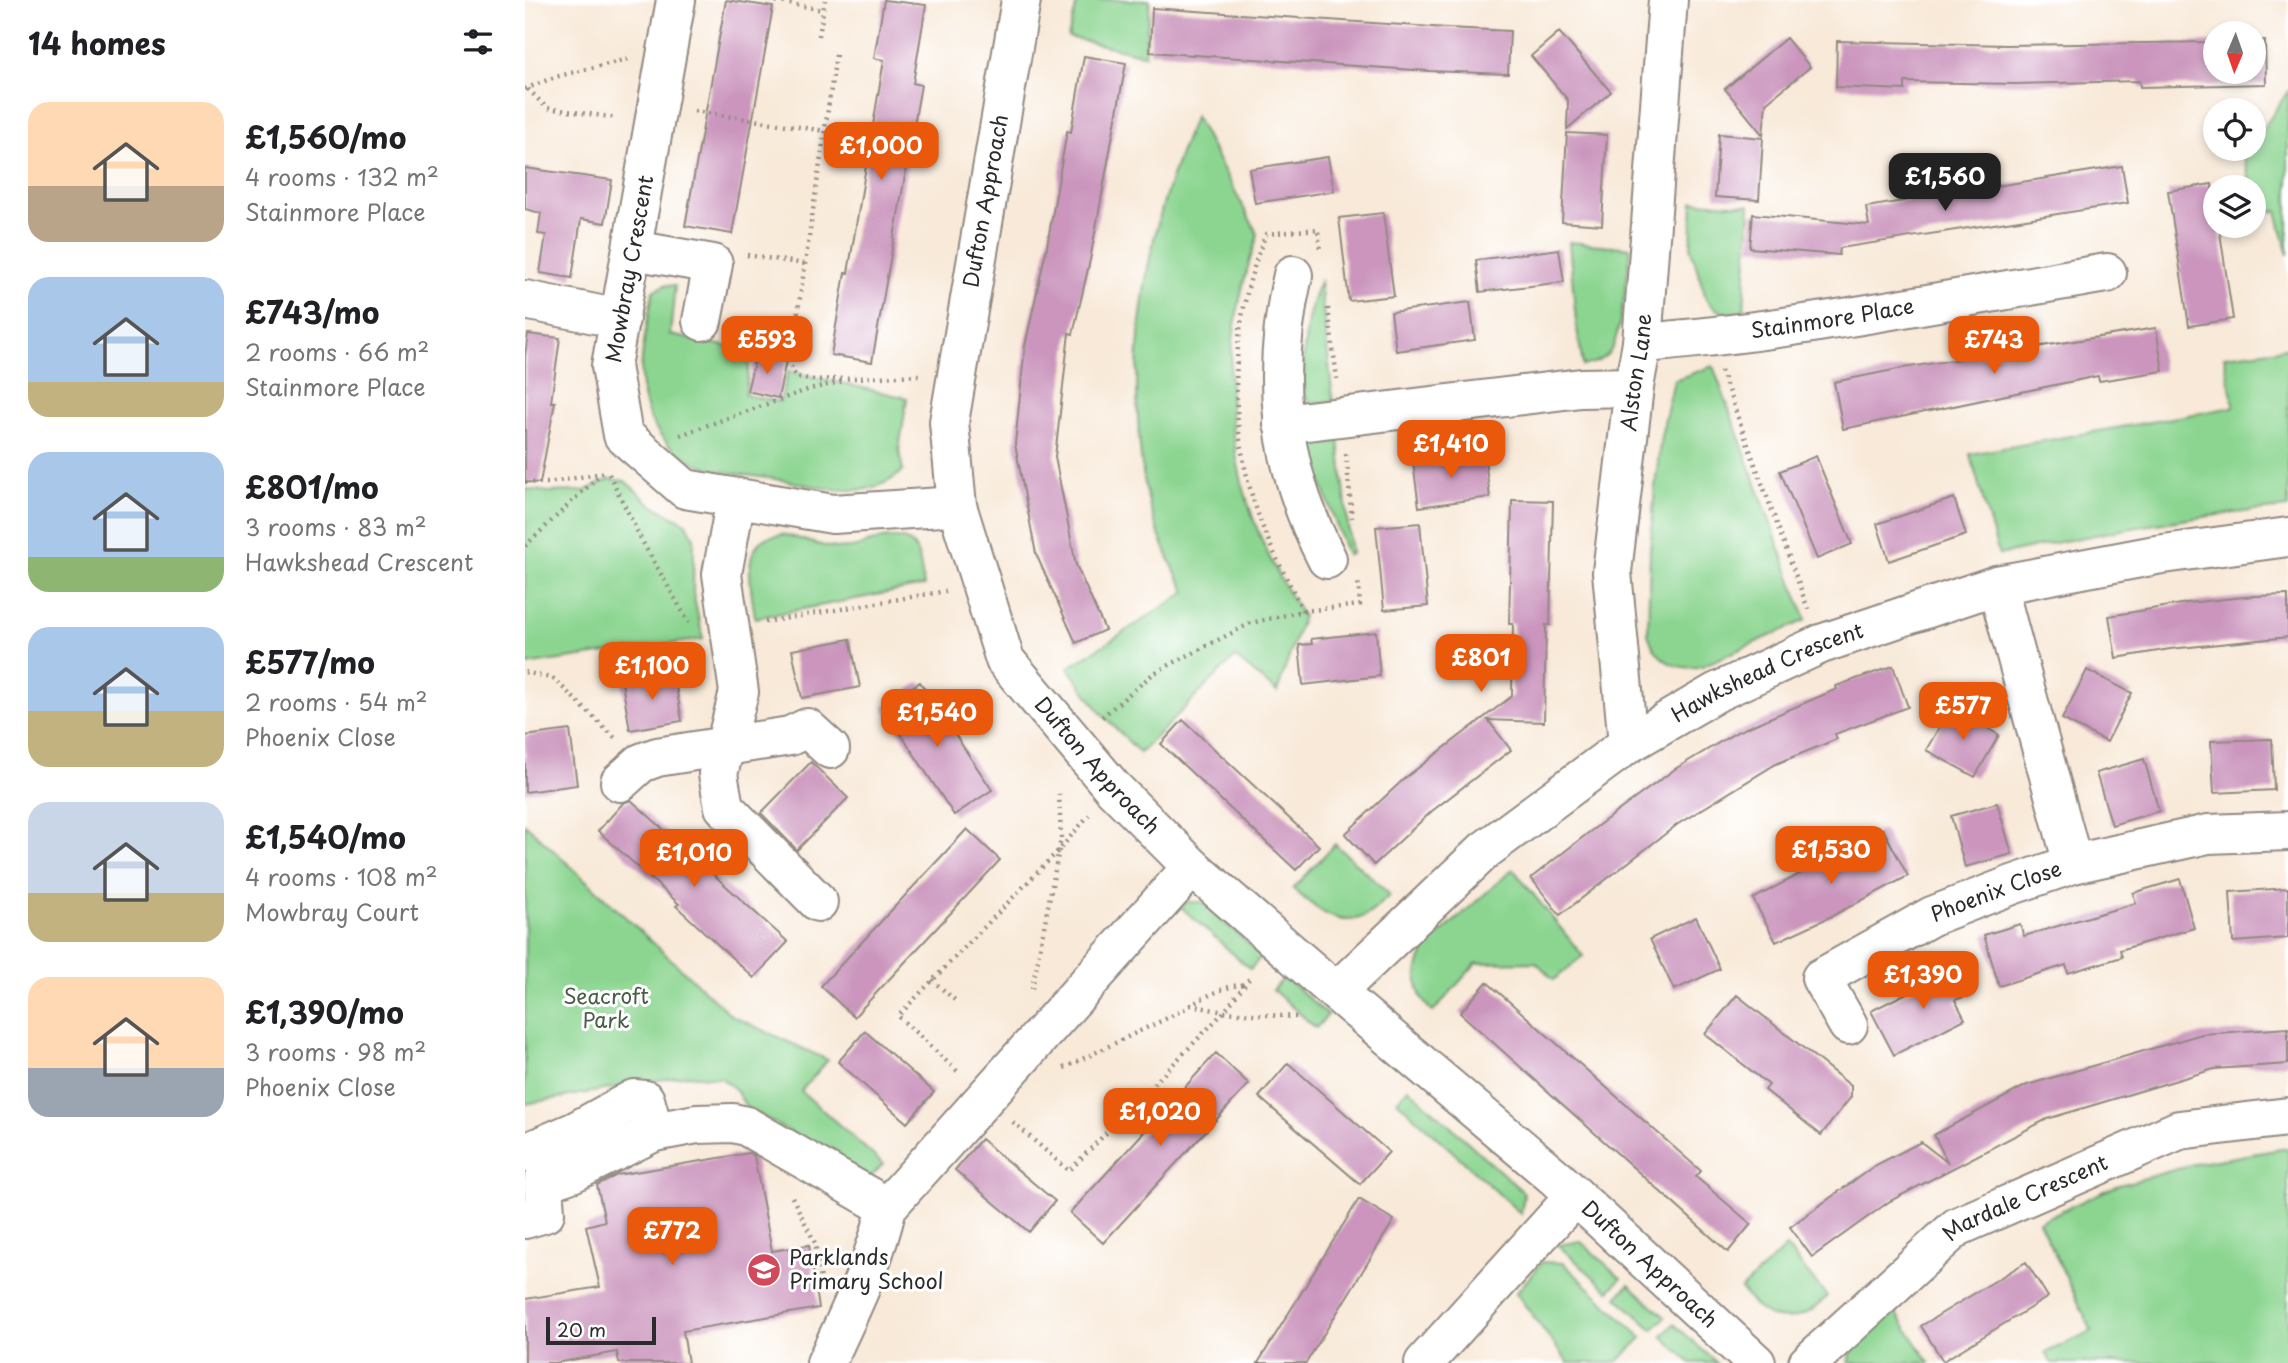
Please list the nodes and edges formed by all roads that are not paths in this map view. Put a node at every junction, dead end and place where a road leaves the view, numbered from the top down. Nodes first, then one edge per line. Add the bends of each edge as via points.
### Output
1 (676, 0) edge
2 (1021, 0) edge
3 (1668, 0) edge
4 (633, 250) junction
5 (2107, 273) dead end
6 (1293, 275) dead end
7 (525, 300) edge
8 (620, 319) junction
9 (702, 321) dead end
10 (1642, 343) junction
11 (1634, 387) junction
12 (1283, 424) junction
13 (736, 498) junction
14 (957, 506) junction
15 (2288, 537) edge
16 (1327, 559) dead end
17 (1997, 585) junction
18 (1628, 744) junction
19 (725, 746) junction
20 (830, 749) dead end
21 (631, 773) road end
22 (2288, 831) edge
23 (2073, 864) junction
24 (1192, 867) junction
25 (818, 902) dead end
26 (1336, 992) junction
27 (1848, 1025) dead end
28 (2288, 1117) edge
29 (654, 1132) junction
30 (525, 1153) edge
31 (1576, 1196) junction
32 (887, 1207) junction
33 (525, 1219) edge
34 (826, 1363) edge
35 (1423, 1363) edge
36 (1756, 1363) edge
37 (1808, 1363) edge

1 - 4 street, Mowbray Crescent
2 - 14 street, Dufton Approach via 949,422
3 - 10 street, Alston Lane
4 - 8 street, Mowbray Crescent
4 - 9 street via 713,264
5 - 10 street, Stainmore Place via 1708,338
6 - 12 street via 1281,339
7 - 8 street
8 - 13 street, Mowbray Crescent via 611,366 623,435 685,489
10 - 11 street, Alston Lane
11 - 12 street via 1581,387
11 - 18 street, Alston Lane via 1612,572
12 - 16 street via 1300,500
13 - 14 street, Mowbray Crescent via 833,514
13 - 19 street via 722,575 739,692
14 - 24 street, Dufton Approach via 1005,660 1112,787
15 - 17 street, Hawkshead Crescent via 2156,555
17 - 18 street, Hawkshead Crescent via 1821,644 1717,692
17 - 23 street, Phoenix Close
18 - 26 street, Hawkshead Crescent via 1485,850
19 - 20 street via 790,736 807,728
19 - 21 street via 657,757
19 - 25 street via 718,774 724,807
22 - 23 street, Phoenix Close via 2208,834
23 - 27 street, Phoenix Close via 1932,916 1821,978
24 - 26 street, Dufton Approach
24 - 32 street
26 - 31 street, Dufton Approach
28 - 37 street, Mardale Crescent via 2179,1130 1957,1227
29 - 30 street via 645,1100 634,1099
29 - 32 street via 698,1124 746,1126
29 - 33 street via 543,1184 545,1213
31 - 35 street, Dufton Approach
31 - 36 street, Dufton Approach
32 - 34 street via 879,1244

